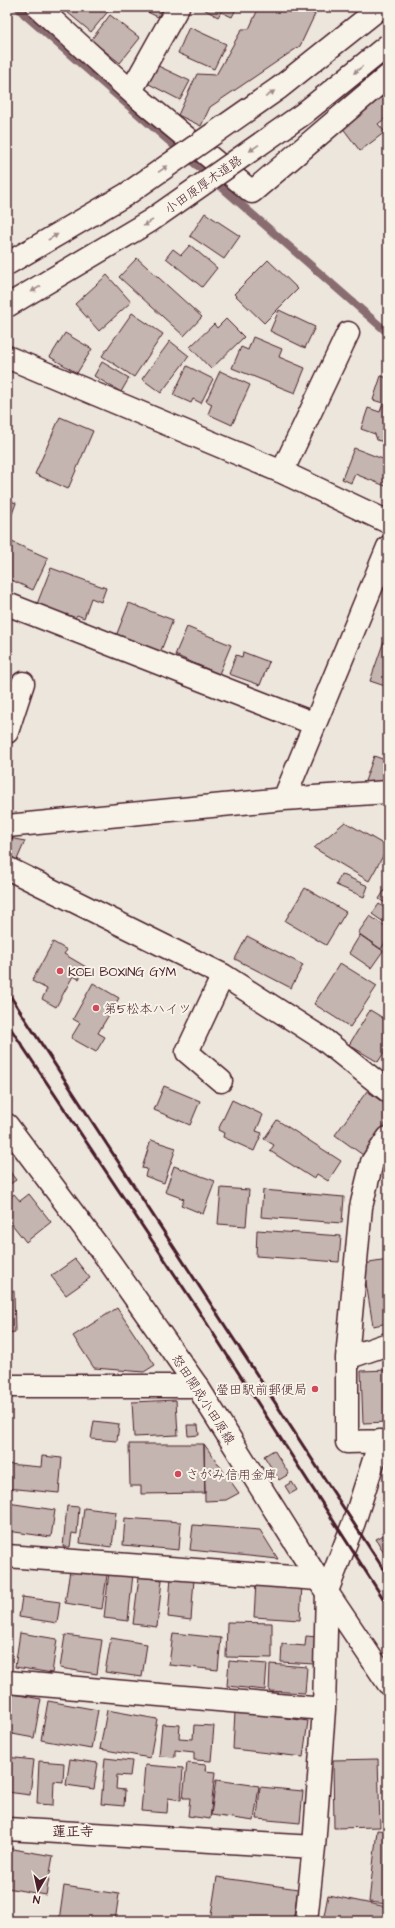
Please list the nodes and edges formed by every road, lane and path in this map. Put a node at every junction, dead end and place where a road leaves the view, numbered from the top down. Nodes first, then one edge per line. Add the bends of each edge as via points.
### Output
1 (38, 7) edge
2 (178, 7) edge
3 (380, 7) edge
4 (388, 45) edge
5 (388, 76) edge
6 (132, 91) junction
7 (7, 264) edge
8 (7, 306) edge
9 (348, 333) dead end
10 (7, 357) edge
11 (282, 472) junction
12 (388, 522) edge
13 (388, 547) edge
14 (7, 604) edge
15 (23, 683) dead end
16 (315, 724) junction
17 (7, 732) edge
18 (388, 792) edge
19 (284, 798) junction
20 (7, 826) edge
21 (7, 868) edge
22 (223, 975) junction
23 (221, 1081) dead end
24 (388, 1091) edge
25 (11, 1135) edge
26 (388, 1138) edge
27 (388, 1344) edge
28 (347, 1358) junction
29 (7, 1386) edge
30 (197, 1386) junction
31 (384, 1441) edge
32 (7, 1556) edge
33 (7, 1562) edge
34 (323, 1585) junction
35 (7, 1682) edge
36 (388, 1683) edge
37 (324, 1709) junction
38 (7, 1829) edge
39 (314, 1847) junction
40 (306, 1921) edge

1 - 6 main road
2 - 6 main road
7 -> 3 main road, bridge via 127,194 279,88
4 -> 8 main road, 小田原厚木道路, bridge via 303,114 150,222
5 - 6 main road via 252,192
9 - 11 main road
10 - 11 main road
11 - 12 main road
13 - 16 main road
14 - 16 main road
15 - 17 main road
16 - 19 main road
18 - 19 main road
19 - 20 main road
21 - 22 main road
22 - 23 main road via 187,1052
22 - 24 main road via 323,1039
25 - 30 main road, 怒田開成小田原線 via 109,1261
26 - 28 main road via 372,1162 361,1207
27 - 28 main road
28 - 31 main road via 347,1442
29 - 30 main road
30 - 34 main road, 怒田開成小田原線
31 - 34 main road via 354,1522
32 - 33 main road
32 - 34 main road
34 - 36 main road, 怒田開成小田原線
34 - 37 main road
35 - 37 main road
37 - 39 main road
38 - 39 main road
39 - 40 main road

